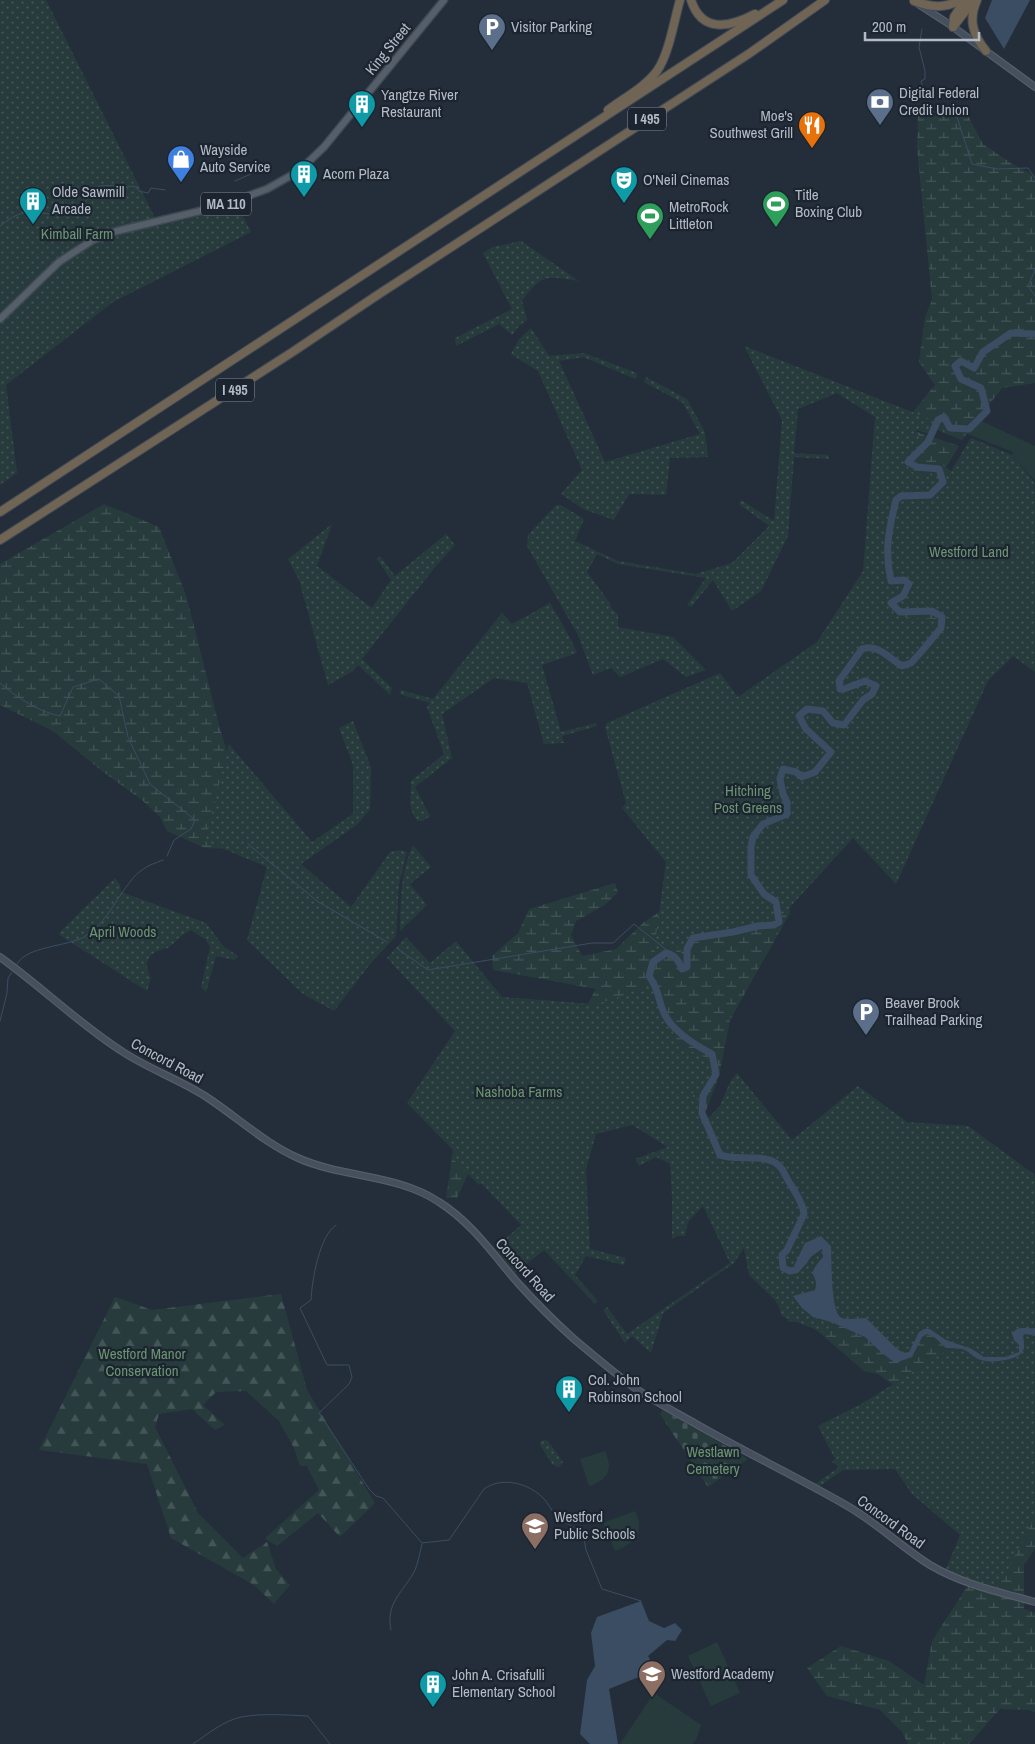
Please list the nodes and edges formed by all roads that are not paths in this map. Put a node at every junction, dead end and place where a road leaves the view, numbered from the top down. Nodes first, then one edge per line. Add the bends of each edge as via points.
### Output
1 (444, 0) edge
2 (680, 0) edge
3 (691, 0) edge
4 (778, 0) edge
5 (783, 0) edge
6 (825, 0) edge
7 (960, 0) edge
8 (965, 0) edge
9 (975, 0) edge
10 (912, 1) edge
11 (953, 27) junction
12 (986, 51) junction
13 (1035, 87) edge
14 (544, 158) junction
15 (0, 319) edge
16 (0, 512) edge
17 (0, 540) edge
18 (0, 957) edge
19 (1035, 1602) edge

1 - 15 main road, King Street / MA 110 via 312,160 278,184 247,197 93,240 59,262
2 - 14 highway via 657,70
3 - 4 highway via 704,20 722,26 748,17
5 - 14 highway, I 495
6 - 17 highway, I 495 via 294,351
7 - 10 highway via 939,7
8 - 11 highway via 954,17
9 - 11 highway
9 - 12 highway via 973,31
10 - 11 main road
11 - 12 main road
12 - 13 main road
14 - 16 highway, I 495
18 - 19 main road, Concord Road via 116,1047 146,1066 191,1087 280,1149 310,1162 402,1185 442,1204 476,1234 544,1311 608,1366 654,1400 861,1513 952,1577

